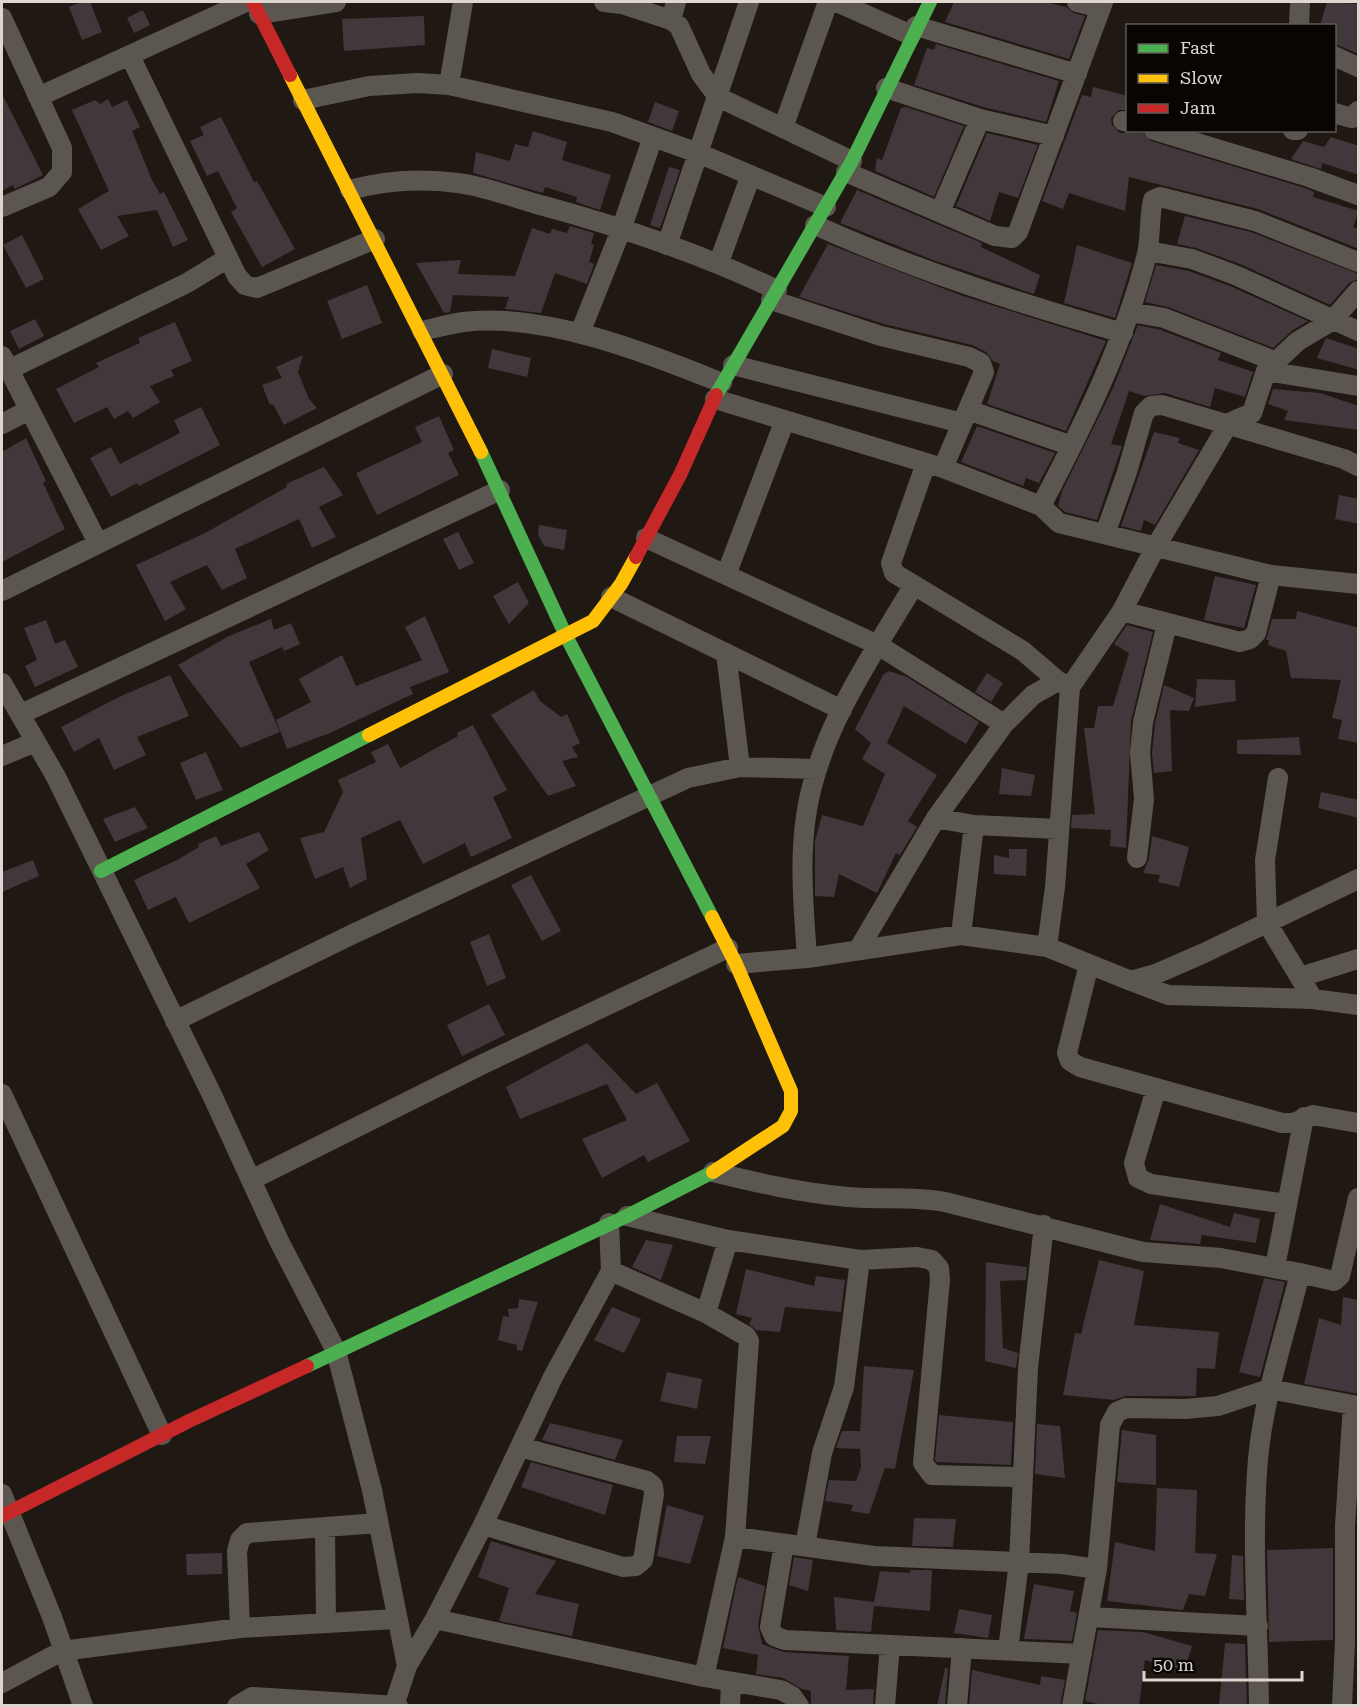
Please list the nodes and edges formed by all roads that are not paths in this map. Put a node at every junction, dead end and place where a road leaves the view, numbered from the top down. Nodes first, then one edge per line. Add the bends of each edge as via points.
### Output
1 (327, 2) edge
2 (463, 2) edge
3 (616, 2) edge
4 (749, 2) edge
5 (828, 2) edge
6 (837, 2) edge
7 (930, 2) edge
8 (1077, 2) edge
9 (1300, 2) edge
10 (1102, 5) edge
11 (252, 6) edge
12 (674, 11) edge
13 (2, 18) edge
14 (1299, 24) edge
15 (914, 31) junction
16 (130, 56) junction
17 (1336, 56) edge
18 (1359, 67) edge
19 (1077, 74) junction
20 (449, 85) junction
21 (886, 88) junction
22 (38, 97) junction
23 (718, 97) junction
24 (303, 100) junction
25 (1359, 111) edge
26 (1336, 113) edge
27 (980, 119) junction
28 (783, 129) junction
29 (1167, 132) edge
30 (653, 136) junction
31 (1054, 136) junction
32 (1201, 137) edge
33 (698, 153) junction
34 (849, 167) junction
35 (751, 175) junction
36 (350, 190) junction
37 (1359, 195) edge
38 (2, 207) edge
39 (825, 207) junction
40 (940, 212) junction
41 (815, 225) junction
42 (621, 230) junction
43 (375, 239) junction
44 (667, 245) junction
45 (1148, 250) junction
46 (228, 258) junction
47 (719, 262) junction
48 (1359, 262) edge
49 (1359, 291) edge
50 (774, 295) junction
51 (1131, 312) junction
52 (1332, 321) junction
53 (422, 331) junction
54 (1359, 331) edge
55 (580, 333) junction
56 (1123, 333) junction
57 (5, 363) edge
58 (733, 365) junction
59 (1272, 367) junction
60 (444, 374) junction
61 (1359, 386) edge
62 (719, 391) junction
63 (29, 410) junction
64 (965, 417) junction
65 (784, 420) junction
66 (1229, 423) junction
67 (2, 424) edge
68 (1072, 446) junction
69 (935, 466) junction
70 (1359, 466) edge
71 (500, 489) junction
72 (1041, 506) junction
73 (1105, 534) junction
74 (646, 538) junction
75 (98, 543) junction
76 (1155, 548) junction
77 (726, 575) junction
78 (1271, 575) junction
79 (1359, 584) edge
80 (914, 585) junction
81 (2, 591) edge
82 (611, 597) junction
83 (1122, 611) junction
84 (1167, 624) junction
85 (566, 636) junction
86 (878, 645) junction
87 (726, 653) junction
88 (2, 683) edge
89 (1064, 684) junction
90 (842, 710) junction
91 (21, 714) junction
92 (1004, 724) junction
93 (35, 741) junction
94 (2, 756) edge
95 (740, 767) junction
96 (816, 769) junction
97 (1278, 778) dead end
98 (649, 795) junction
99 (936, 819) junction
100 (974, 825) junction
101 (1058, 829) junction
102 (1137, 858) dead end
103 (101, 872) junction
104 (1359, 879) edge
105 (1267, 923) junction
106 (961, 935) junction
107 (1047, 947) junction
108 (858, 950) junction
109 (732, 956) junction
110 (807, 958) junction
111 (1359, 958) edge
112 (1089, 964) junction
113 (1300, 977) junction
114 (1131, 981) junction
115 (1313, 999) junction
116 (1359, 1005) edge
117 (175, 1021) junction
118 (1156, 1089) junction
119 (2, 1094) edge
120 (1304, 1117) junction
121 (8, 1123) edge
122 (1359, 1123) edge
123 (713, 1172) junction
124 (251, 1180) junction
125 (1359, 1198) edge
126 (1287, 1204) junction
127 (618, 1220) junction
128 (1044, 1225) junction
129 (728, 1240) junction
130 (1353, 1243) edge
131 (860, 1260) junction
132 (1275, 1267) junction
133 (611, 1271) junction
134 (1300, 1273) junction
135 (706, 1313) junction
136 (336, 1351) junction
137 (1269, 1389) junction
138 (1356, 1406) edge
139 (162, 1435) junction
140 (520, 1447) junction
141 (1022, 1478) junction
142 (4, 1508) edge
143 (378, 1523) junction
144 (483, 1525) junction
145 (324, 1527) junction
146 (735, 1537) junction
147 (784, 1544) junction
148 (805, 1546) junction
149 (1019, 1562) junction
150 (1097, 1569) junction
151 (1089, 1617) junction
152 (396, 1619) junction
153 (435, 1619) junction
154 (326, 1623) junction
155 (1258, 1626) junction
156 (240, 1628) junction
157 (890, 1645) junction
158 (962, 1648) junction
159 (1008, 1650) junction
160 (62, 1651) junction
161 (1082, 1654) junction
162 (407, 1665) junction
163 (704, 1677) junction
164 (731, 1682) junction
165 (2, 1683) edge
166 (396, 1705) edge
167 (83, 1706) edge
168 (237, 1706) edge
169 (730, 1706) edge
170 (799, 1706) edge
171 (885, 1706) edge
172 (957, 1706) edge
173 (1072, 1706) edge
174 (1259, 1706) edge
175 (1342, 1706) edge

1 - 11 street
2 - 20 street
3 - 12 street
4 - 23 street
5 - 28 street
6 - 15 street
7 - 15 street
8 - 10 street
9 - 14 street
10 - 19 street
11 - 16 street
11 - 24 street
12 - 23 street via 701,74
13 - 22 street
15 - 19 street
15 - 21 street
16 - 22 street
16 - 46 street
17 - 18 street
19 - 31 street
20 - 24 street via 369,86
20 - 30 street via 612,122
21 - 27 street
21 - 34 street
22 - 38 street via 62,148 62,172 49,187
23 - 28 street
23 - 33 street
24 - 36 street
25 - 26 street via 1352,118
27 - 31 street
27 - 40 street
28 - 34 street
29 - 32 street
30 - 33 street
30 - 42 street
31 - 40 street via 1018,232 1012,238 995,236
32 - 37 street
33 - 35 street
33 - 44 street
34 - 39 street
34 - 40 street
35 - 39 street
35 - 47 street
36 - 42 street via 400,180 460,183
36 - 43 street
39 - 41 street
41 - 50 street
41 - 56 street via 953,282
42 - 44 street
42 - 55 street
43 - 46 street via 257,288 245,285
43 - 53 street
44 - 47 street
45 - 48 street via 1153,200 1160,197 1255,221
45 - 51 street
45 - 52 street via 1192,259 1234,275
46 - 57 street via 187,283
47 - 50 street
49 - 52 street
50 - 58 street
50 - 64 street via 881,336 981,363 984,372
51 - 56 street
51 - 59 street via 1164,318
52 - 54 street
52 - 59 street via 1298,341
53 - 55 street via 464,322 513,323
53 - 60 street
55 - 62 street via 654,356
56 - 68 street via 1095,403
57 - 63 street
58 - 62 street
58 - 64 street
59 - 61 street
59 - 66 street via 1252,413
60 - 71 street
60 - 75 street
62 - 65 street
62 - 74 street
63 - 67 street
63 - 75 street
64 - 68 street
64 - 69 street
65 - 69 street
65 - 77 street
66 - 70 street
66 - 73 street via 1162,405 1151,406 1144,413
66 - 76 street
68 - 72 street
69 - 72 street
69 - 80 street via 891,563 894,573
71 - 85 street
71 - 91 street
72 - 73 street via 1059,523
73 - 76 street
74 - 77 street
74 - 82 street
75 - 81 street
76 - 78 street
76 - 83 street
77 - 86 street
78 - 79 street
78 - 84 street via 1256,633 1250,639 1240,642
80 - 86 street
80 - 89 street via 1023,651
82 - 85 street via 593,621
82 - 87 street
83 - 84 street
83 - 89 street
84 - 102 street via 1143,722 1140,753 1144,799
85 - 98 street
85 - 103 street
86 - 90 street
86 - 92 street
87 - 90 street
87 - 95 street
88 - 91 street
89 - 92 street via 1033,695
89 - 101 street
90 - 96 street
91 - 93 street
92 - 99 street
93 - 94 street
93 - 103 street
95 - 96 street
95 - 98 street via 688,778
96 - 110 street via 806,817 802,882
97 - 105 street via 1265,860
98 - 109 street
98 - 117 street
99 - 100 street
99 - 108 street
100 - 101 street
100 - 106 street
101 - 107 street
103 - 117 street
104 - 105 street
105 - 113 street
105 - 114 street via 1156,974
106 - 107 street
106 - 108 street
107 - 112 street
108 - 110 street
109 - 110 street
109 - 123 street via 791,1091 791,1111 783,1126
109 - 124 street via 483,1064
111 - 113 street
112 - 114 street
112 - 118 street via 1067,1053 1070,1061
113 - 115 street
114 - 115 street via 1168,995
115 - 116 street
117 - 124 street
118 - 120 street via 1282,1123
118 - 126 street via 1134,1163 1138,1178 1151,1184
119 - 121 street
120 - 122 street
120 - 126 street
121 - 139 street
123 - 127 street
123 - 128 street via 770,1186 849,1197 921,1198
124 - 136 street
125 - 130 street
126 - 132 street
127 - 129 street
127 - 133 street
127 - 136 street
128 - 132 street via 1143,1252
128 - 141 street via 1028,1368
129 - 131 street
129 - 135 street
130 - 134 street via 1338,1279
131 - 141 street via 917,1257 932,1260 939,1268 923,1463 927,1471 932,1475
131 - 148 street via 844,1387 822,1453
132 - 134 street
133 - 135 street
133 - 140 street
134 - 137 street
135 - 146 street via 742,1333 748,1341
136 - 139 street
136 - 143 street via 355,1416
137 - 138 street
137 - 150 street via 1218,1406 1126,1408 1117,1412 1110,1425
137 - 155 street via 1256,1495
138 - 175 street via 1345,1525
139 - 142 street
140 - 144 street
140 - 144 street via 647,1481 653,1486 643,1560 636,1566 623,1567
141 - 149 street
142 - 160 street via 52,1617
143 - 145 street
143 - 152 street
144 - 153 street
145 - 154 street
145 - 156 street via 247,1533 240,1540
146 - 147 street
146 - 163 street
147 - 148 street
147 - 157 street via 770,1627 774,1636 785,1640
148 - 149 street via 874,1556
149 - 150 street
149 - 159 street
150 - 151 street
151 - 155 street
151 - 161 street
152 - 154 street
152 - 162 street
153 - 162 street
153 - 163 street
154 - 156 street
155 - 174 street
156 - 160 street
157 - 158 street
157 - 171 street
158 - 159 street
158 - 172 street
159 - 161 street
160 - 165 street
160 - 167 street
161 - 173 street
162 - 166 street
163 - 164 street
164 - 169 street
164 - 170 street via 781,1690
166 - 168 street via 252,1697

